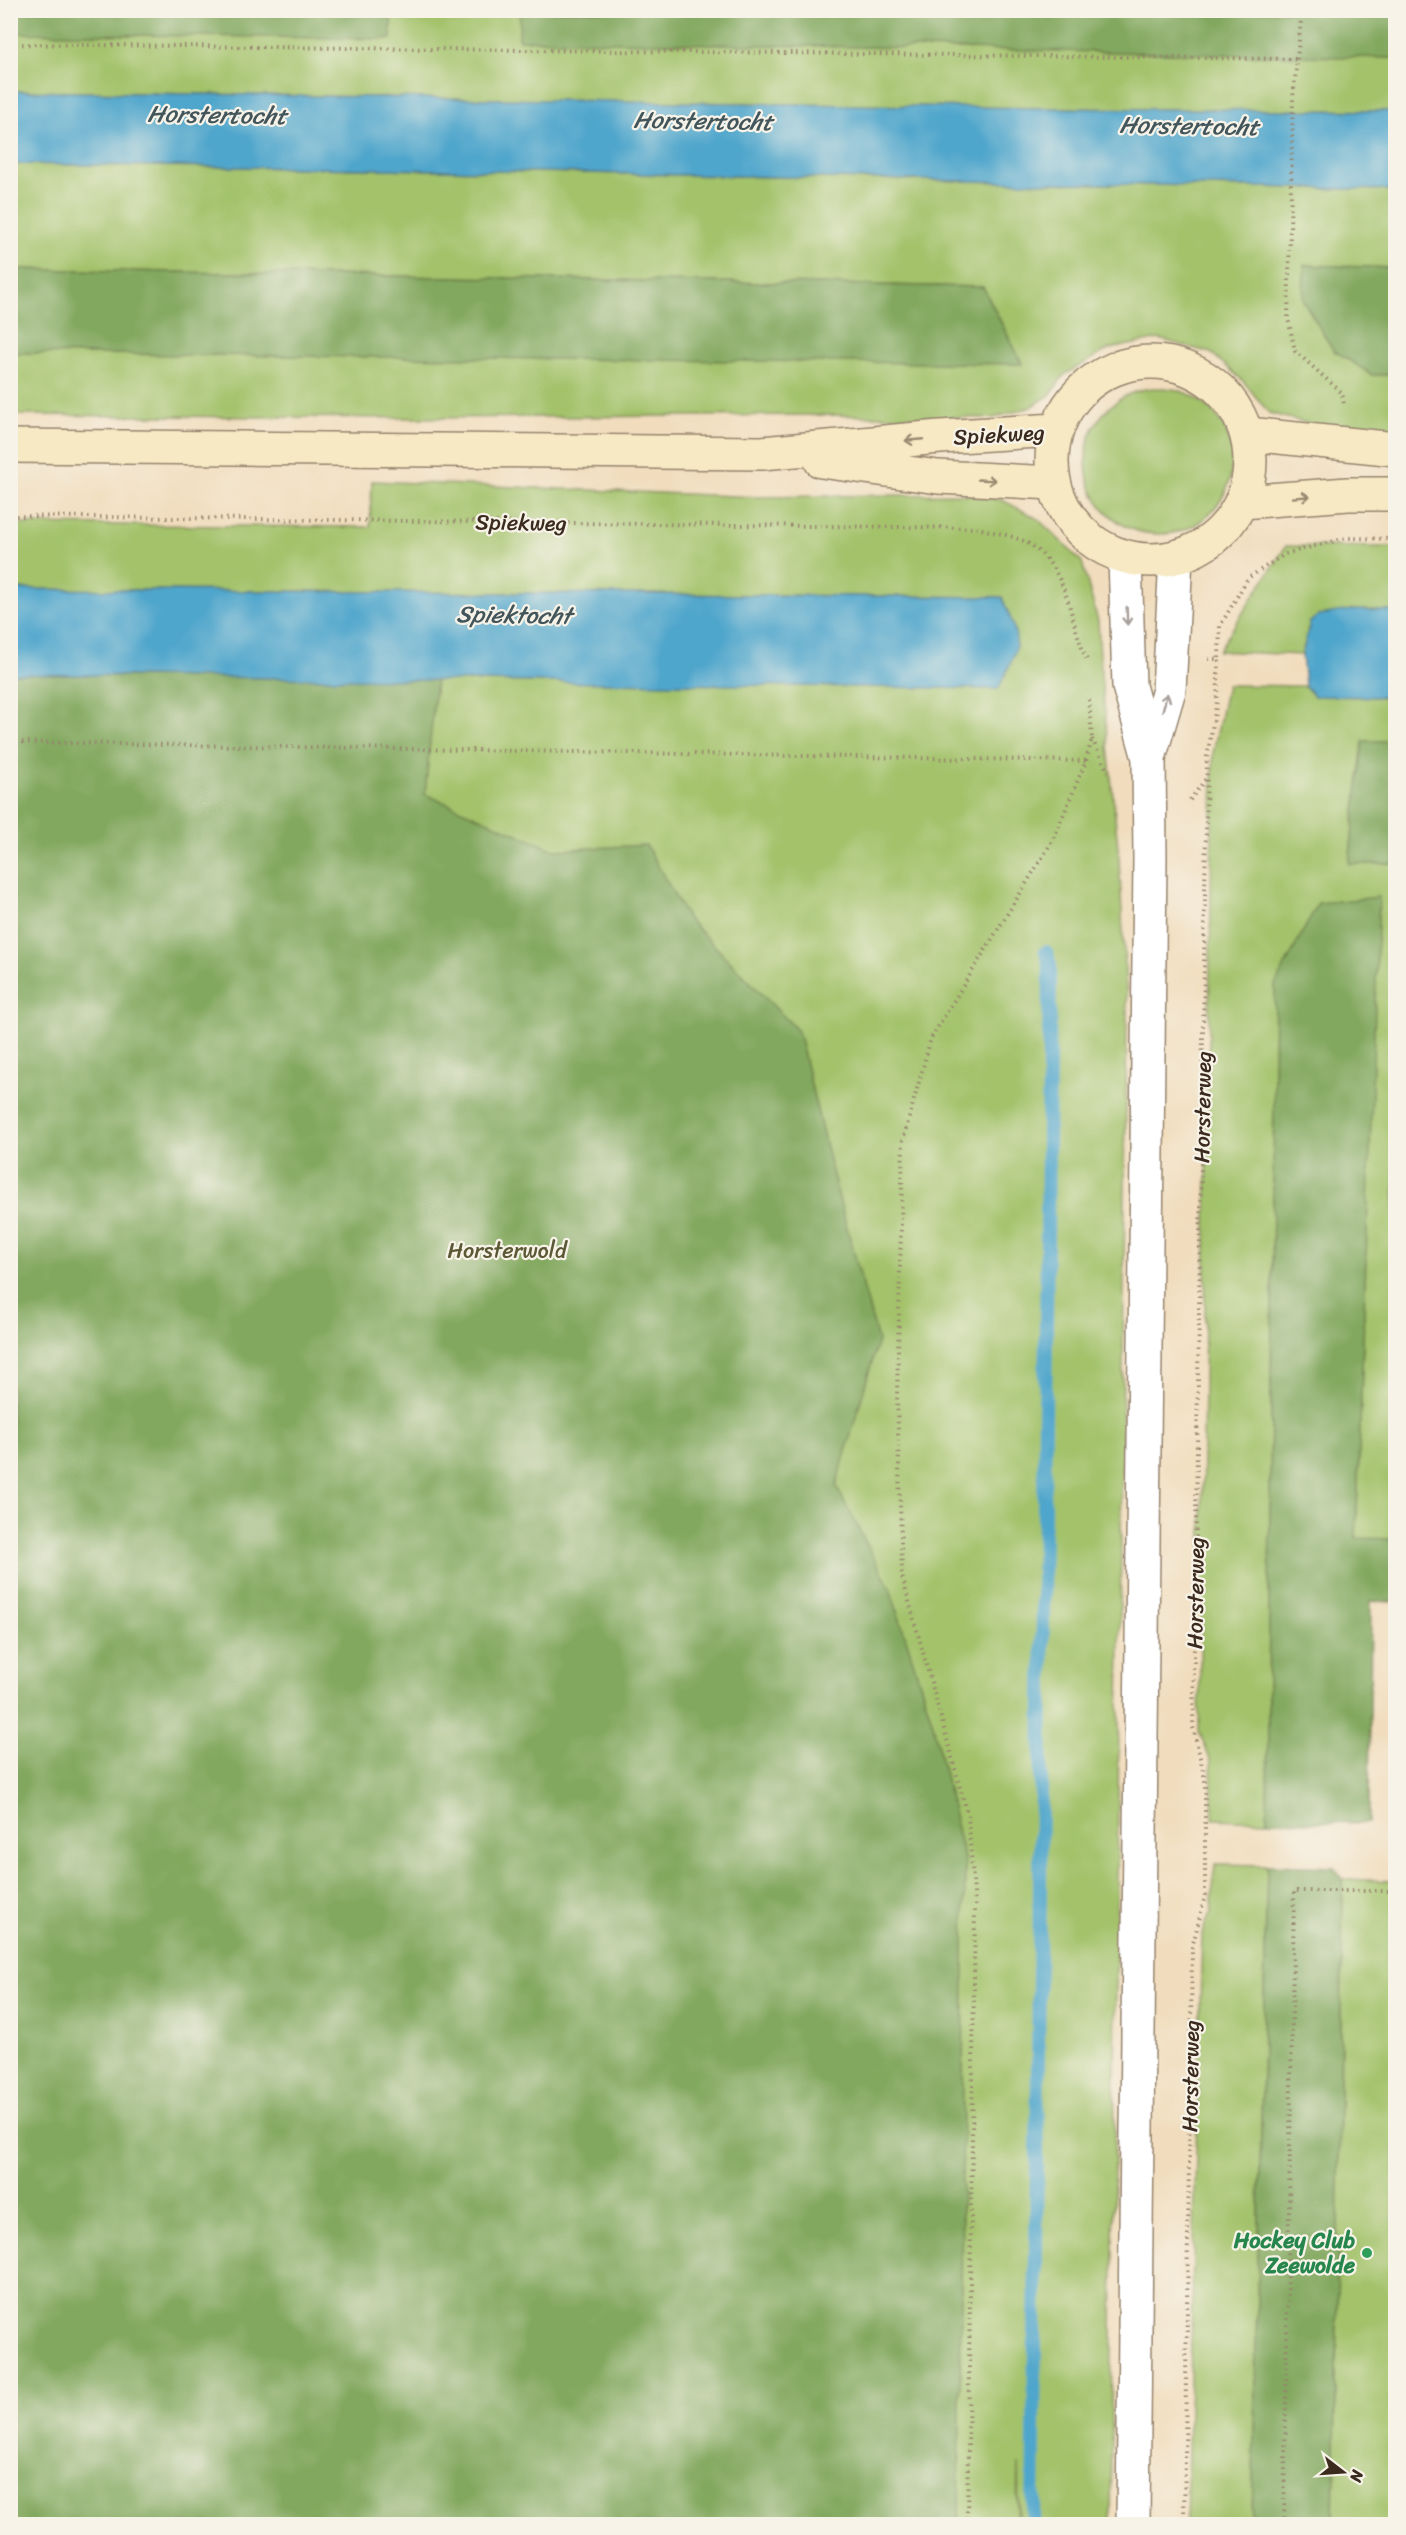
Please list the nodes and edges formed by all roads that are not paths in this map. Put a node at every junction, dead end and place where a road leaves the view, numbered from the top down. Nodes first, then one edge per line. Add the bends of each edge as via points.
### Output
1 (1056, 430) junction
2 (1248, 434) junction
3 (10, 446) edge
4 (1395, 448) edge
5 (762, 453) junction
6 (1053, 483) junction
7 (1395, 494) edge
8 (1242, 502) junction
9 (1125, 558) junction
10 (1176, 558) junction
11 (1149, 758) junction
12 (1133, 2524) edge

1 - 2 main road via 1077,394 1111,369 1153,361 1194,370 1228,396
1 -> 5 main road, Spiekweg
1 - 6 main road via 1051,456
2 - 4 main road
2 - 8 main road via 1251,469
3 - 5 main road, Spiekweg
5 -> 6 main road, Spiekweg via 938,477
6 - 9 main road via 1067,516 1092,542
8 -> 7 main road
8 - 10 main road via 1226,527 1204,546
9 - 10 main road
9 -> 11 street via 1129,686
11 -> 10 street via 1169,690
11 - 12 street

